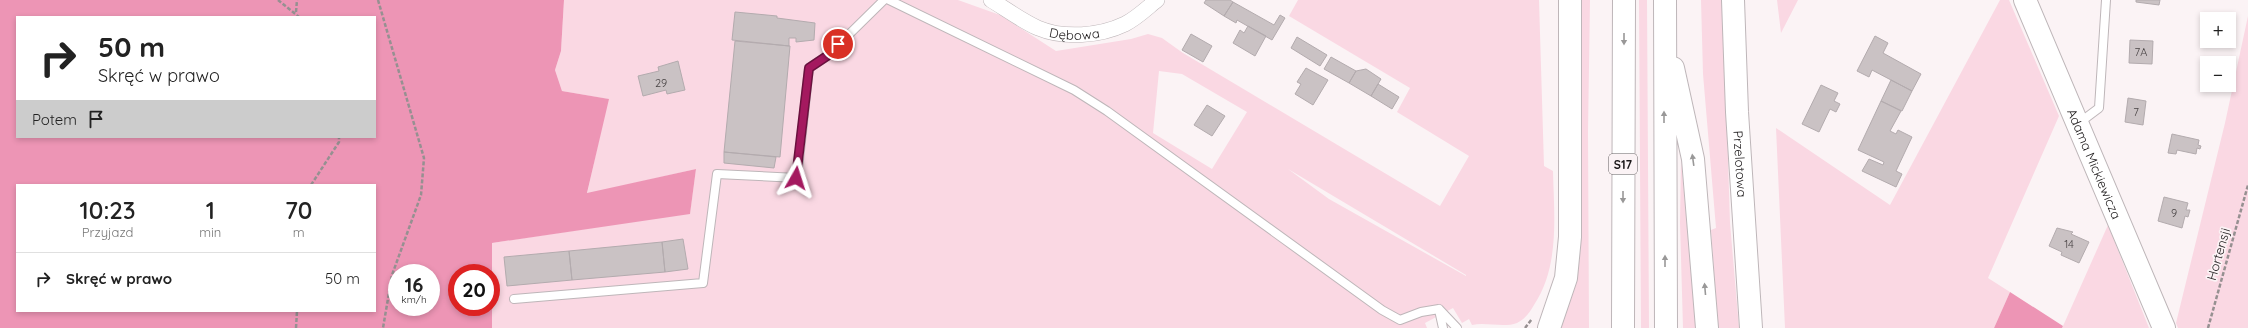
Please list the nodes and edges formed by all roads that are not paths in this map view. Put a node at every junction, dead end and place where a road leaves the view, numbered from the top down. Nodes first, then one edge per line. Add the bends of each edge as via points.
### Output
1 (884, 0) edge
2 (889, 0) edge
3 (991, 0) edge
4 (1157, 0) edge
5 (1570, 0) edge
6 (1624, 0) edge
7 (1665, 0) edge
8 (1733, 0) edge
9 (2025, 0) edge
10 (2106, 0) edge
11 (1664, 25) junction
12 (2078, 123) junction
13 (1560, 295) junction
14 (514, 299) dead end
15 (1439, 309) junction
16 (1535, 321) edge
17 (1442, 328) edge
18 (1457, 328) edge
19 (1549, 328) edge
20 (1623, 328) edge
21 (1666, 328) edge
22 (1707, 328) edge
23 (1751, 328) edge
24 (2164, 328) edge

1 - 14 lane via 827,56 809,68 796,178 717,174 703,284
2 - 15 lane via 1074,90 1100,106 1382,310 1400,320
3 - 4 street, Dębowa via 1037,28 1053,34 1072,35 1102,32 1125,24
5 - 13 main road via 1570,237 1566,278
6 -> 20 main road, S17
7 - 11 main road
8 - 23 main road, Przelotowa via 1737,112
9 - 12 main road, Adama Mickiewicza
10 - 12 lane via 2099,108
21 -> 11 main road
22 -> 11 main road via 1693,159
12 - 24 main road, Adama Mickiewicza
13 - 16 main road
13 - 19 main road
15 - 17 lane
15 - 18 lane

